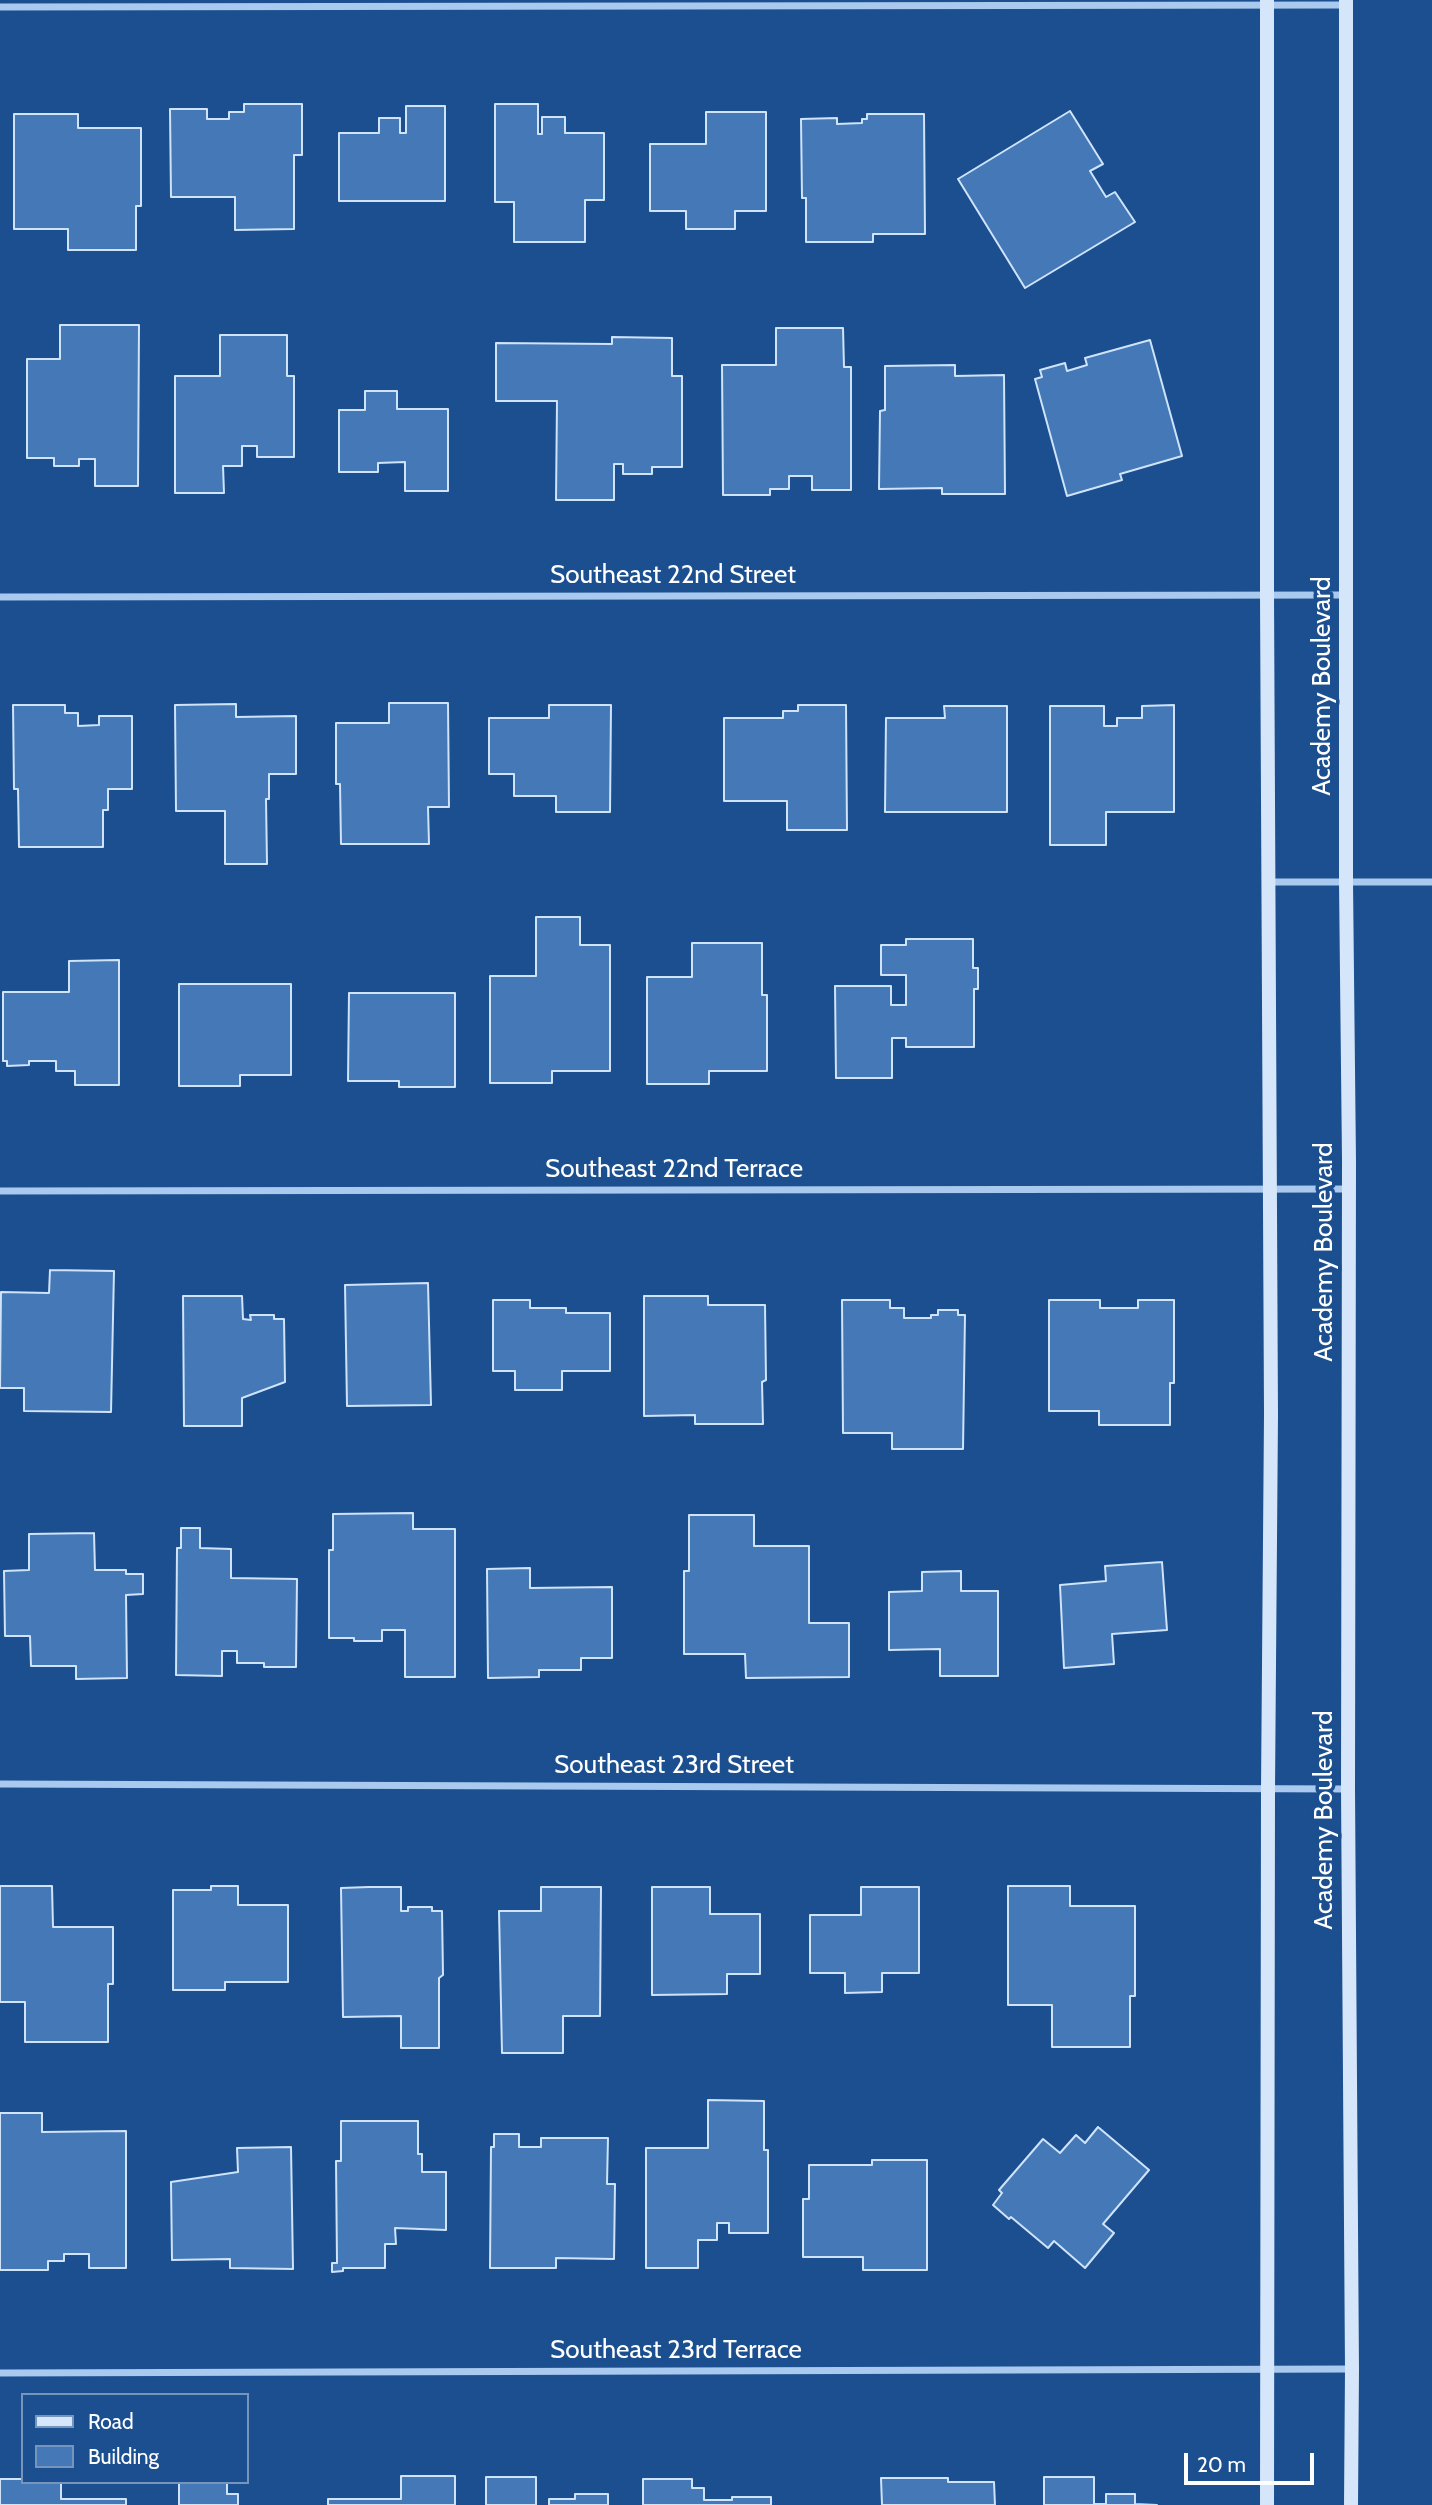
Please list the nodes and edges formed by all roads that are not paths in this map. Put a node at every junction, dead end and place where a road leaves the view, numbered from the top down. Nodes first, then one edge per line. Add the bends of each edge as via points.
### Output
1 (1267, 3) edge
2 (1346, 3) edge
3 (0, 7) edge
4 (1267, 595) junction
5 (1346, 595) junction
6 (0, 597) edge
7 (1268, 882) junction
8 (1346, 882) junction
9 (1432, 883) edge
10 (1270, 1189) junction
11 (1349, 1189) junction
12 (0, 1191) edge
13 (0, 1784) edge
14 (1268, 1789) junction
15 (1348, 1789) junction
16 (1267, 2369) junction
17 (1352, 2369) junction
18 (0, 2373) edge
19 (1267, 2505) edge
20 (1351, 2505) edge

1 - 2 street
1 - 3 street
1 - 4 street, Academy Boulevard
2 - 5 street, Academy Boulevard
4 - 5 street, Southeast 22nd Street
4 - 6 street, Southeast 22nd Street
4 - 7 street, Academy Boulevard
5 - 8 street, Academy Boulevard
7 - 8 street
7 - 10 street, Academy Boulevard
8 - 9 street
8 - 11 street, Academy Boulevard
10 - 11 street, Southeast 22nd Terrace
10 - 12 street, Southeast 22nd Terrace
10 - 14 street, Academy Boulevard
11 - 15 street, Academy Boulevard
13 - 14 street, Southeast 23rd Street
14 - 15 street, Southeast 23rd Street
14 - 16 street, Academy Boulevard
15 - 17 street, Academy Boulevard
16 - 17 street, Southeast 23rd Terrace
16 - 18 street, Southeast 23rd Terrace
16 - 19 street, Academy Boulevard
17 - 20 street, Academy Boulevard

